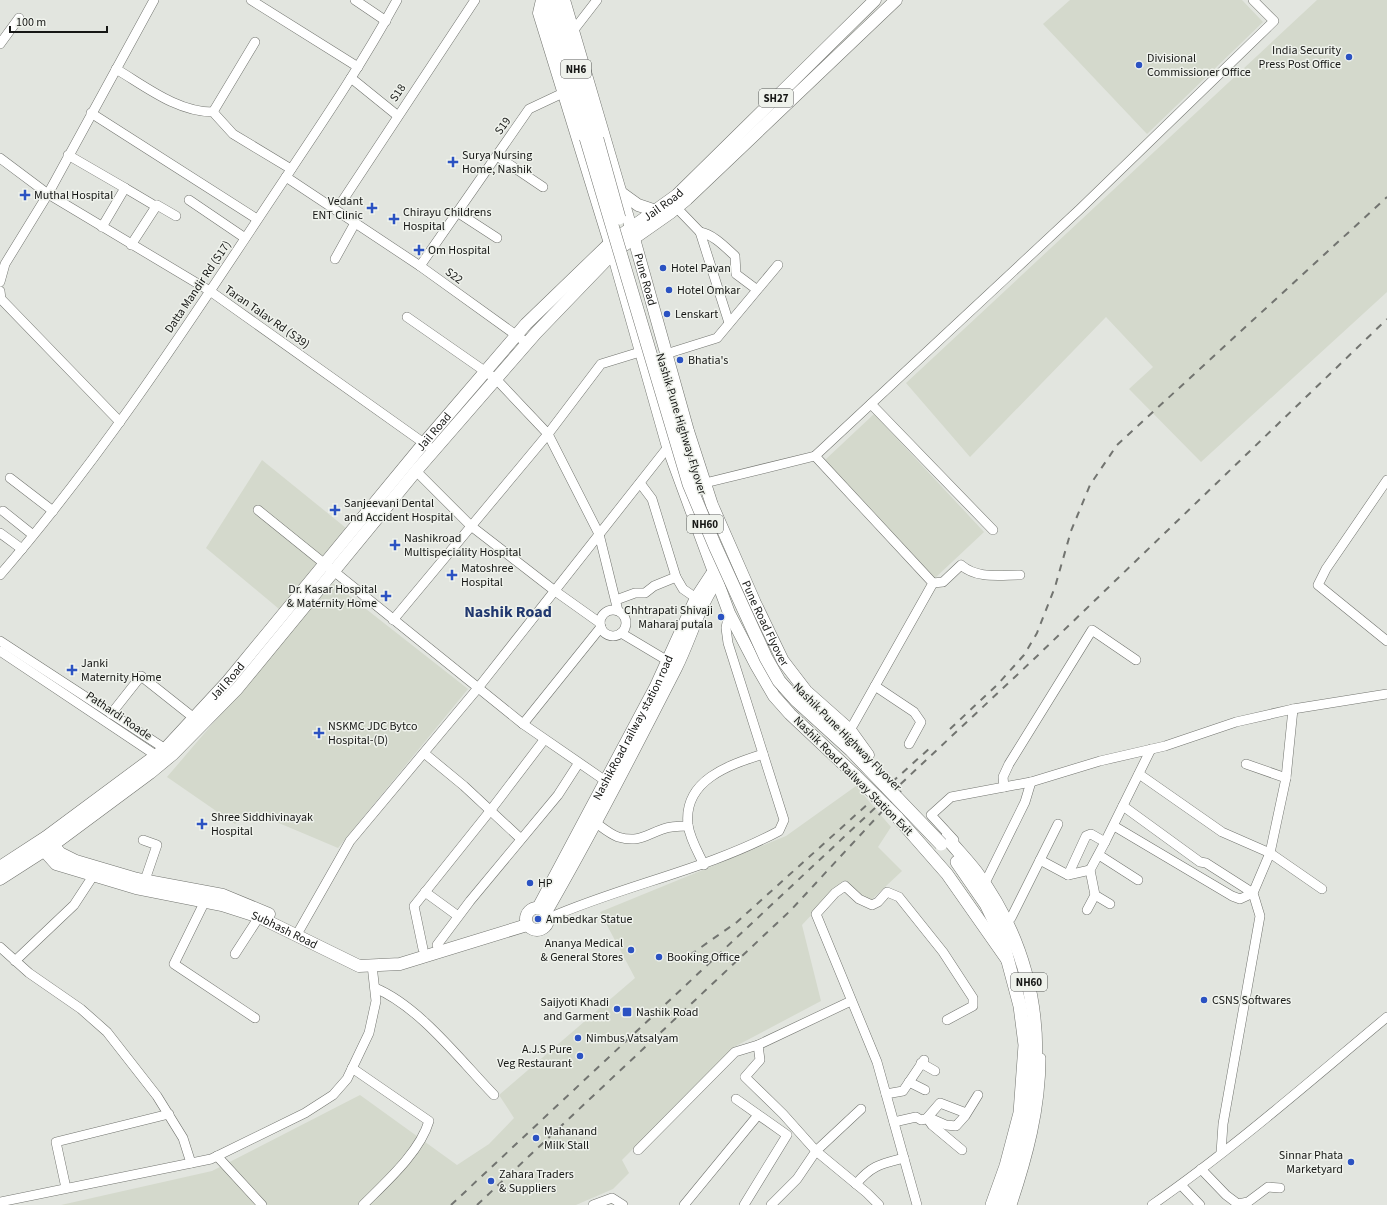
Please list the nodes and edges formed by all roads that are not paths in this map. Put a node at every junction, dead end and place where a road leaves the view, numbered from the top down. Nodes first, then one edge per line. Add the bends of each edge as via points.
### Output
1 (154, 0) edge
2 (251, 0) edge
3 (355, 0) edge
4 (397, 0) edge
5 (475, 0) edge
6 (543, 0) edge
7 (555, 0) edge
8 (564, 0) edge
9 (597, 0) edge
10 (875, 0) edge
11 (896, 0) edge
12 (1253, 0) edge
13 (19, 18) dead end
14 (386, 20) junction
15 (573, 31) junction
16 (255, 42) dead end
17 (0, 44) edge
18 (358, 67) junction
19 (116, 69) junction
20 (351, 78) junction
21 (563, 93) junction
22 (213, 112) junction
23 (91, 113) junction
24 (398, 116) junction
25 (592, 139) junction
26 (68, 155) junction
27 (497, 156) junction
28 (0, 158) edge
29 (288, 173) junction
30 (125, 188) junction
31 (543, 188) dead end
32 (620, 192) junction
33 (48, 194) junction
34 (189, 200) dead end
35 (343, 200) dead end
36 (152, 204) dead end
37 (672, 208) junction
38 (656, 211) junction
39 (457, 212) junction
40 (176, 216) dead end
41 (258, 219) junction
42 (355, 223) junction
43 (102, 227) junction
44 (700, 232) junction
45 (633, 233) junction
46 (245, 238) junction
47 (497, 238) dead end
48 (131, 245) junction
49 (611, 248) junction
50 (335, 259) dead end
51 (3, 262) edge
52 (778, 265) dead end
53 (420, 266) junction
54 (0, 282) edge
55 (756, 289) junction
56 (210, 291) junction
57 (0, 293) edge
58 (407, 317) dead end
59 (729, 323) junction
60 (516, 336) junction
61 (526, 343) junction
62 (640, 352) junction
63 (666, 354) junction
64 (491, 375) junction
65 (871, 404) junction
66 (120, 422) junction
67 (548, 434) junction
68 (429, 446) junction
69 (668, 447) junction
70 (815, 456) junction
71 (416, 471) junction
72 (10, 478) dead end
73 (1387, 480) edge
74 (640, 483) junction
75 (705, 483) junction
76 (258, 510) dead end
77 (3, 511) dead end
78 (53, 511) junction
79 (472, 526) junction
80 (993, 530) dead end
81 (0, 533) edge
82 (600, 534) junction
83 (33, 535) junction
84 (22, 549) junction
85 (733, 553) junction
86 (324, 565) junction
87 (334, 573) junction
88 (0, 575) edge
89 (716, 575) junction
90 (1020, 575) dead end
91 (676, 576) junction
92 (933, 583) junction
93 (555, 591) junction
94 (696, 598) junction
95 (616, 600) junction
96 (618, 611) junction
97 (730, 613) junction
98 (393, 620) junction
99 (601, 625) junction
100 (621, 633) junction
101 (1387, 641) edge
102 (0, 642) edge
103 (0, 651) edge
104 (1136, 660) dead end
105 (672, 664) junction
106 (875, 686) junction
107 (478, 688) junction
108 (1387, 694) edge
109 (1293, 709) junction
110 (111, 714) junction
111 (194, 718) junction
112 (523, 724) junction
113 (852, 728) junction
114 (544, 740) junction
115 (908, 744) dead end
116 (1151, 749) junction
117 (424, 753) junction
118 (763, 754) junction
119 (165, 755) junction
120 (868, 756) junction
121 (578, 764) junction
122 (1246, 764) dead end
123 (1139, 774) junction
124 (1286, 778) junction
125 (1031, 782) junction
126 (610, 784) junction
127 (1004, 787) junction
128 (1123, 806) junction
129 (490, 811) junction
130 (596, 823) junction
131 (1058, 824) dead end
132 (688, 826) junction
133 (1114, 826) junction
134 (521, 839) junction
135 (143, 840) dead end
136 (944, 841) junction
137 (1105, 842) junction
138 (45, 844) junction
139 (1270, 853) junction
140 (1099, 855) junction
141 (1040, 860) junction
142 (704, 865) junction
143 (0, 867) edge
144 (1090, 870) junction
145 (1068, 875) junction
146 (93, 876) junction
147 (0, 879) edge
148 (987, 879) junction
149 (145, 880) junction
150 (1138, 880) dead end
151 (1322, 889) dead end
152 (425, 892) junction
153 (1253, 893) junction
154 (1095, 895) junction
155 (204, 901) junction
156 (1110, 904) dead end
157 (1087, 910) dead end
158 (544, 913) junction
159 (458, 916) junction
160 (259, 918) junction
161 (1011, 918) junction
162 (526, 922) junction
163 (298, 933) junction
164 (437, 945) junction
165 (0, 946) edge
166 (423, 949) junction
167 (235, 954) dead end
168 (1008, 961) junction
169 (16, 962) junction
170 (372, 965) junction
171 (375, 988) junction
172 (852, 1001) junction
173 (1387, 1017) edge
174 (255, 1018) dead end
175 (947, 1020) dead end
176 (758, 1045) junction
177 (352, 1068) junction
178 (935, 1071) dead end
179 (909, 1082) junction
180 (925, 1090) dead end
181 (886, 1094) junction
182 (494, 1095) dead end
183 (978, 1095) dead end
184 (736, 1099) dead end
185 (861, 1110) dead end
186 (169, 1114) junction
187 (966, 1114) junction
188 (758, 1115) junction
189 (927, 1118) junction
190 (894, 1122) junction
191 (638, 1150) dead end
192 (962, 1150) dead end
193 (816, 1151) junction
194 (1221, 1153) junction
195 (217, 1156) junction
196 (904, 1158) junction
197 (191, 1163) junction
198 (1201, 1169) junction
199 (856, 1184) junction
200 (1181, 1185) junction
201 (66, 1188) junction
202 (1280, 1188) dead end
203 (0, 1202) edge
204 (262, 1205) edge
205 (363, 1205) edge
206 (592, 1205) edge
207 (623, 1205) edge
208 (684, 1205) edge
209 (744, 1205) edge
210 (771, 1205) edge
211 (879, 1205) edge
212 (917, 1205) edge
213 (992, 1205) edge
214 (1002, 1205) edge
215 (1012, 1205) edge
216 (1152, 1205) edge
217 (1200, 1205) edge

1 - 19 street
2 - 18 street
3 - 14 street
4 - 14 street, Datta Mandir Rd (S17)
5 - 24 street, S18
6 - 21 main road, Nashik Road Railway Station Exit via 539,13
6 - 25 highway, Nashik Pune Highway Flyover / NH6
7 - 25 highway, Nashik Pune Highway Flyover / NH6
8 - 15 main road, Pune Road
9 - 15 street
10 - 37 main road, Jail Road / SH27
11 - 37 main road via 745,146
12 - 65 street via 1274,21 1080,210
13 - 17 street
14 - 18 street, Datta Mandir Rd (S17)
15 - 32 main road, Pune Road
16 - 22 street
18 - 20 street, Datta Mandir Rd (S17)
19 - 22 street via 178,105 200,112
19 - 23 street
20 - 24 street
20 - 29 street, Datta Mandir Rd (S17)
21 - 27 street, S19 via 530,109
21 - 49 main road, Nashik Road Railway Station Exit
22 - 29 street, S22 via 233,134
23 - 26 street
23 - 41 street
24 - 35 street, S18
25 - 120 highway, Nashik Pune Highway Flyover / NH60, bridge via 694,474 710,517 786,675 820,712
25 - 136 highway, Nashik Pune Highway Flyover / NH60, bridge via 689,484 714,546 766,658 779,681 796,700
26 - 30 street
26 - 33 street
27 - 31 street
27 - 39 street, S19
28 - 33 street, Taran Talav Rd (S39)
29 - 41 street, Datta Mandir Rd (S17)
29 - 42 street, S22
30 - 36 street
30 - 43 street
32 - 38 main road via 638,205
32 - 45 main road, Pune Road
33 - 43 street, Taran Talav Rd (S39)
33 - 51 street
34 - 46 street
37 - 38 main road, Jail Road / SH27
37 - 44 street
37 - 45 main road, Jail Road / SH27
38 - 45 main road, Jail Road / SH27
39 - 47 street
39 - 53 street, S19
40 - 48 street via 157,205
41 - 46 street, Datta Mandir Rd (S17)
42 - 50 street
42 - 53 street, S22
43 - 48 street, Taran Talav Rd (S39)
44 - 55 street via 718,240 735,256 736,274
44 - 59 street
45 - 49 main road, Jail Road / SH27
45 - 63 main road, Pune Road
46 - 56 street, Datta Mandir Rd (S17)
48 - 56 street, Taran Talav Rd (S39)
49 - 60 main road, Jail Road via 526,324
49 - 61 main road, Jail Road
49 - 62 main road, Nashik Road Railway Station Exit
51 - 54 street
52 - 55 street
53 - 60 street, S22
55 - 59 street
56 - 66 street, Datta Mandir Rd (S17)
56 - 68 street, Taran Talav Rd (S39)
57 - 66 street via 1,299
58 - 64 street
59 - 63 street via 717,338
60 - 61 street, S22
60 - 64 main road, Jail Road
61 - 64 main road, Jail Road
62 - 67 street via 601,364
62 - 69 main road, Nashik Road Railway Station Exit
63 - 75 main road, Pune Road
64 - 67 street
64 - 68 main road, Jail Road
65 - 70 street
65 - 80 street
66 - 78 street, Datta Mandir Rd (S17)
67 - 79 street
67 - 82 street
68 - 71 main road, Jail Road
68 - 86 main road, Jail Road
69 - 74 street
69 - 89 main road, Nashik Road Railway Station Exit
70 - 75 street
70 - 92 street
71 - 79 street
71 - 87 main road, Jail Road
72 - 78 street
73 - 101 street via 1326,569 1318,585
74 - 82 street
74 - 91 street via 652,499
75 - 85 main road, Pune Road
76 - 86 street
77 - 83 street
78 - 83 street, Datta Mandir Rd (S17)
79 - 93 street
79 - 98 street
81 - 84 street
82 - 93 street
82 - 95 street
83 - 84 street, Datta Mandir Rd (S17)
84 - 88 street, Datta Mandir Rd (S17)
85 - 89 main road
85 - 113 main road, Pune Road Flyover via 783,661 806,691
86 - 87 street
86 - 111 main road, Jail Road
87 - 98 street
87 - 119 main road, Jail Road via 237,689
89 - 94 main road, NashikRoad railway station road
89 - 97 main road, Nashik Road Railway Station Exit
89 - 105 main road
90 - 92 street via 986,576 967,571 961,565 943,582
91 - 94 street via 683,589
91 - 95 street via 645,593 635,593
92 - 106 street
93 - 99 street
93 - 107 street
94 - 105 main road, NashikRoad railway station road
95 - 96 street
96 - 99 street via 606,612
96 - 100 street via 626,619 626,627
97 - 118 street via 726,628 728,643
97 - 168 main road, Nashik Road Railway Station Exit, bridge via 774,696 896,817 947,874
98 - 107 street
99 - 100 street via 610,635
99 - 112 street
100 - 105 street
102 - 110 street
103 - 119 street, Pathardi Roade
104 - 127 street via 1092,630 1009,764 1004,777
105 - 126 main road
106 - 113 street
106 - 115 street via 914,712 921,722
107 - 112 street
107 - 117 street
108 - 109 street
109 - 116 street via 1236,722
109 - 124 street
110 - 111 street via 141,676
110 - 119 street
111 - 119 main road, Jail Road
112 - 114 street
113 - 120 main road, Pune Road Flyover
114 - 121 street
114 - 129 street
116 - 123 street
116 - 125 street
117 - 129 street
117 - 163 street via 350,841
118 - 132 street via 737,762 704,780 689,804
118 - 142 street via 784,820 779,831
119 - 138 main road
120 - 136 highway, Nashik Pune Highway Flyover / NH60
121 - 126 street
121 - 134 street via 558,795
122 - 124 street
123 - 128 street
123 - 139 street via 1222,832
124 - 139 street
125 - 127 street
125 - 148 street via 1025,802
126 - 130 main road
126 - 158 main road, NashikRoad railway station road
127 - 148 street via 951,797 930,815
128 - 133 street
128 - 153 street via 1200,862 1206,863
129 - 134 street
129 - 152 street
130 - 132 street via 616,836 636,840 663,829
130 - 158 main road
131 - 141 street
132 - 142 street
133 - 137 street
133 - 153 street via 1232,896 1240,899
134 - 159 street
135 - 149 street via 157,845
136 - 168 highway, Nashik Pune Highway Flyover / NH60 via 986,904 1001,935
136 - 214 highway, Nashik Pune Highway Flyover / NH60 via 976,872 1001,910 1015,938 1027,974 1034,1011 1037,1057 1027,1133
137 - 140 street
137 - 145 street via 1091,834 1086,836
138 - 143 main road
138 - 146 main road, Subhash Road via 56,864
138 - 147 main road
138 - 149 main road, Subhash Road via 76,862
139 - 151 street
139 - 153 street
140 - 144 street
140 - 150 street
141 - 145 street
141 - 161 street
142 - 158 street via 579,905
144 - 145 street
144 - 154 street
146 - 155 main road, Subhash Road via 136,888
146 - 169 street via 74,905
148 - 161 street
149 - 163 main road, Subhash Road via 223,895 262,910
152 - 159 street
152 - 166 street via 414,906
153 - 194 street via 1260,916 1223,1124
154 - 156 street
154 - 157 street
155 - 160 main road, Subhash Road
155 - 174 street via 174,964
158 - 162 main road via 528,912
158 - 162 main road via 547,925 542,930 535,930
159 - 164 street
160 - 163 main road, Subhash Road
160 - 167 street
161 - 215 street via 1033,986 1041,1033 1041,1080 1035,1123 1025,1168
162 - 164 main road, Subhash Road
162 - 170 main road, Subhash Road via 400,964
163 - 166 main road, Subhash Road via 361,958 399,956
163 - 170 main road, Subhash Road via 359,966
164 - 166 main road, Subhash Road
165 - 169 street
168 - 213 highway, Nashik Pune Highway Flyover / NH60 via 1020,1006 1025,1046 1024,1077 1020,1113 1006,1166
169 - 186 street via 81,1009 107,1032
170 - 171 street
171 - 177 street via 376,1001 369,1033
171 - 182 street via 391,995 442,1039
172 - 175 street via 816,914 845,886 859,900 872,905 887,892 899,897 943,952 973,998 973,1006
172 - 176 street
172 - 181 street via 877,1062
173 - 194 street
176 - 191 street via 735,1052
176 - 193 street via 760,1060 745,1077
177 - 195 street via 347,1079 333,1095 305,1113
177 - 205 street via 429,1121 425,1134 394,1173
178 - 179 street via 923,1062
179 - 180 street
179 - 181 street via 903,1091
181 - 190 street
183 - 187 street
184 - 188 street
185 - 193 street
186 - 197 street via 183,1138
186 - 201 street via 56,1142
187 - 189 street via 958,1125 954,1126
187 - 189 street via 940,1103
188 - 208 street
188 - 209 street via 787,1135
189 - 190 street via 921,1120 914,1117
189 - 192 street
190 - 196 street
193 - 199 street
193 - 210 street via 797,1179
194 - 198 street
195 - 197 street
195 - 204 street
196 - 199 street via 882,1163 868,1170
196 - 212 street
197 - 201 street
198 - 200 street
198 - 202 street via 1238,1204 1248,1202 1268,1187
199 - 211 street
200 - 216 street
200 - 217 street
201 - 203 street
206 - 207 street via 612,1198

